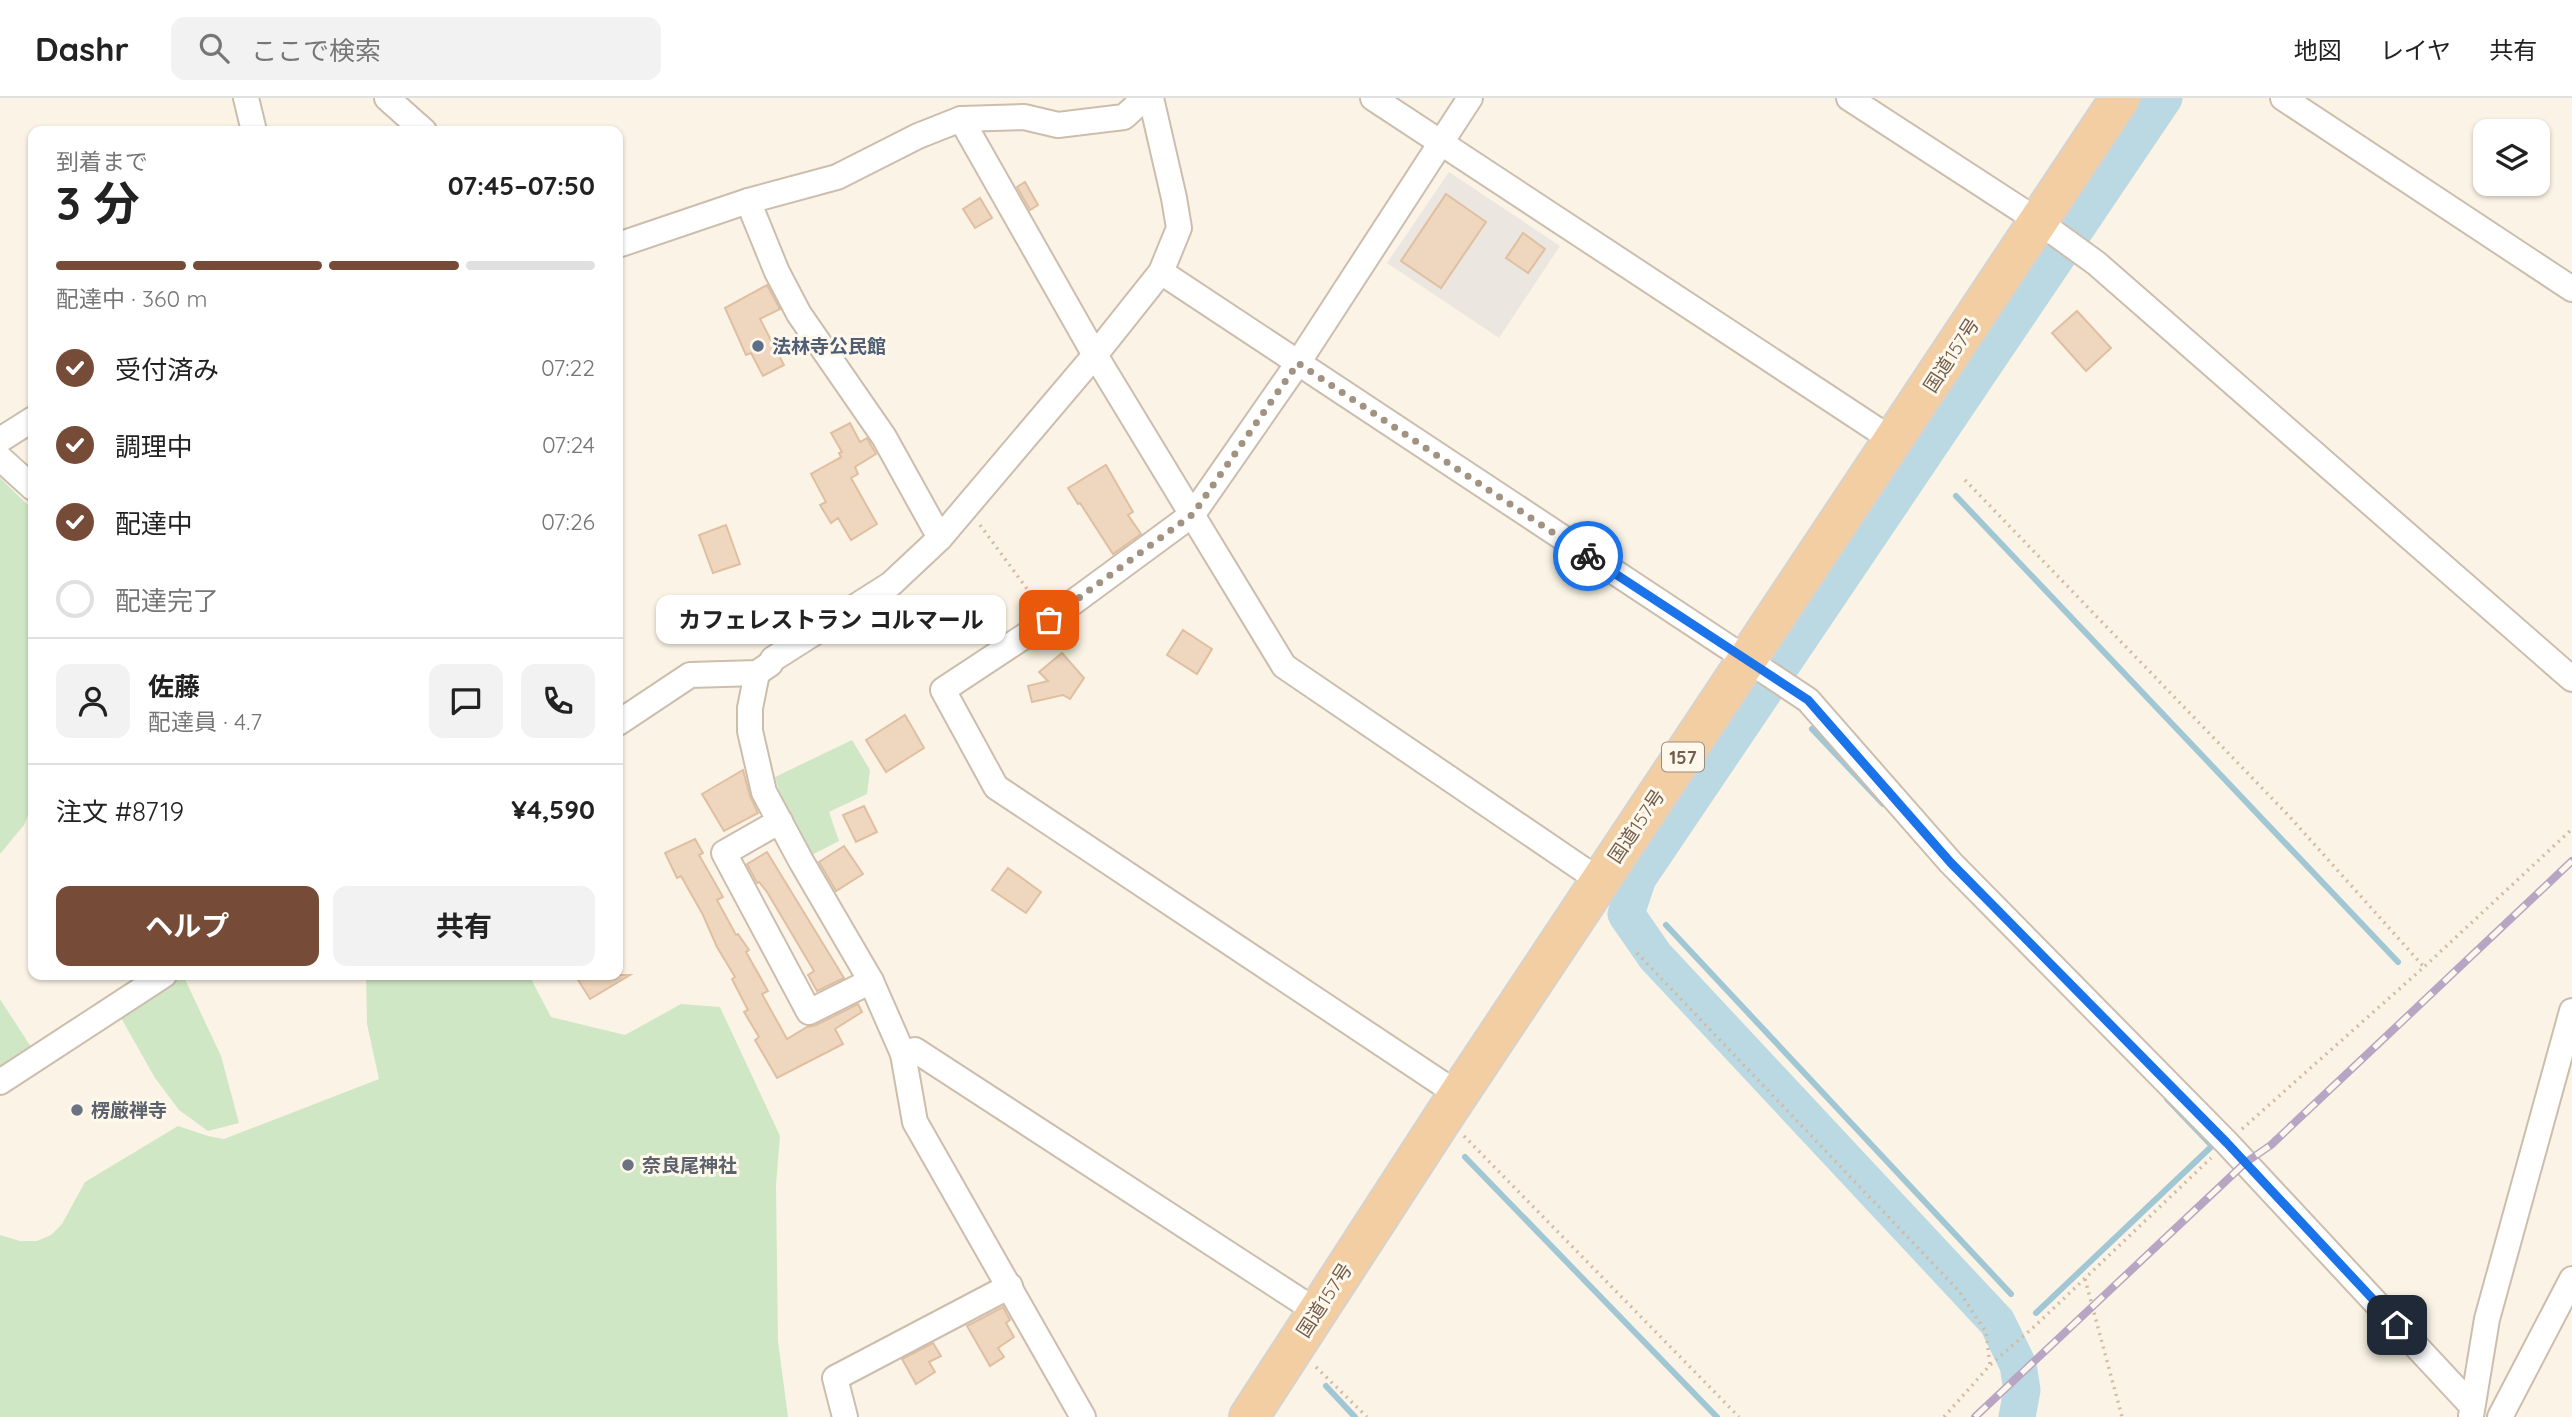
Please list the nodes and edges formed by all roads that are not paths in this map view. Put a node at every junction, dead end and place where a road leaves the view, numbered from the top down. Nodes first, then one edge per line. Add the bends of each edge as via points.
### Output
1 (246, 98) edge
2 (387, 98) edge
3 (1151, 98) edge
4 (1374, 98) edge
5 (1470, 98) edge
6 (1849, 98) edge
7 (2120, 98) edge
8 (2283, 98) edge
9 (1019, 108) edge
10 (961, 119) junction
11 (253, 126) edge
12 (418, 126) edge
13 (1441, 142) junction
14 (748, 201) junction
15 (2038, 221) junction
16 (623, 243) edge
17 (1161, 272) junction
18 (2572, 289) edge
19 (1095, 355) junction
20 (1298, 363) junction
21 (28, 422) edge
22 (0, 440) edge
23 (1894, 441) junction
24 (0, 458) edge
25 (28, 483) edge
26 (1193, 514) junction
27 (940, 538) junction
28 (1754, 666) junction
29 (757, 673) junction
30 (2572, 679) edge
31 (623, 720) edge
32 (780, 821) junction
33 (1600, 881) junction
34 (156, 980) edge
35 (871, 981) junction
36 (2572, 1011) edge
37 (903, 1054) junction
38 (0, 1082) edge
39 (1451, 1105) junction
40 (2572, 1279) edge
41 (1010, 1286) junction
42 (1316, 1311) junction
43 (2471, 1412) edge
44 (845, 1417) edge
45 (1083, 1417) edge
46 (1249, 1417) edge
47 (2500, 1417) edge

1 - 11 street
2 - 12 street
3 - 9 street via 1124,117 1058,125
3 - 17 street via 1179,228
4 - 13 street
5 - 13 street
6 - 15 street
7 - 15 highway, 国道157号 / 157
8 - 18 street
9 - 10 street
10 - 14 street via 918,135 837,177
10 - 19 street
13 - 20 street
13 - 23 street
14 - 16 street
14 - 27 street via 799,314 884,437
15 - 23 highway, 国道157号 / 157
15 - 30 street via 2096,263
17 - 19 street
17 - 20 street
19 - 26 street
19 - 27 street
20 - 26 street
20 - 28 street
21 - 22 street
23 - 28 highway, 国道157号 / 157
24 - 25 street
26 - 33 street via 1284,666
26 - 39 street via 1049,620 943,690 996,787
27 - 29 street via 891,584
28 - 33 highway, 国道157号 / 157
28 - 43 street via 1808,700 1951,863 2227,1143
29 - 31 street via 690,675
29 - 32 street via 750,731 764,792
32 - 35 street
32 - 35 street via 724,853 810,1012
33 - 39 highway, 国道157号 / 157
34 - 38 street
35 - 37 street
36 - 43 street via 2487,1319
37 - 41 street via 915,1122
37 - 42 street via 915,1050
39 - 42 highway, 国道157号 / 157
40 - 47 street
41 - 44 street via 835,1378
41 - 45 street
42 - 46 highway, 国道157号 / 157

